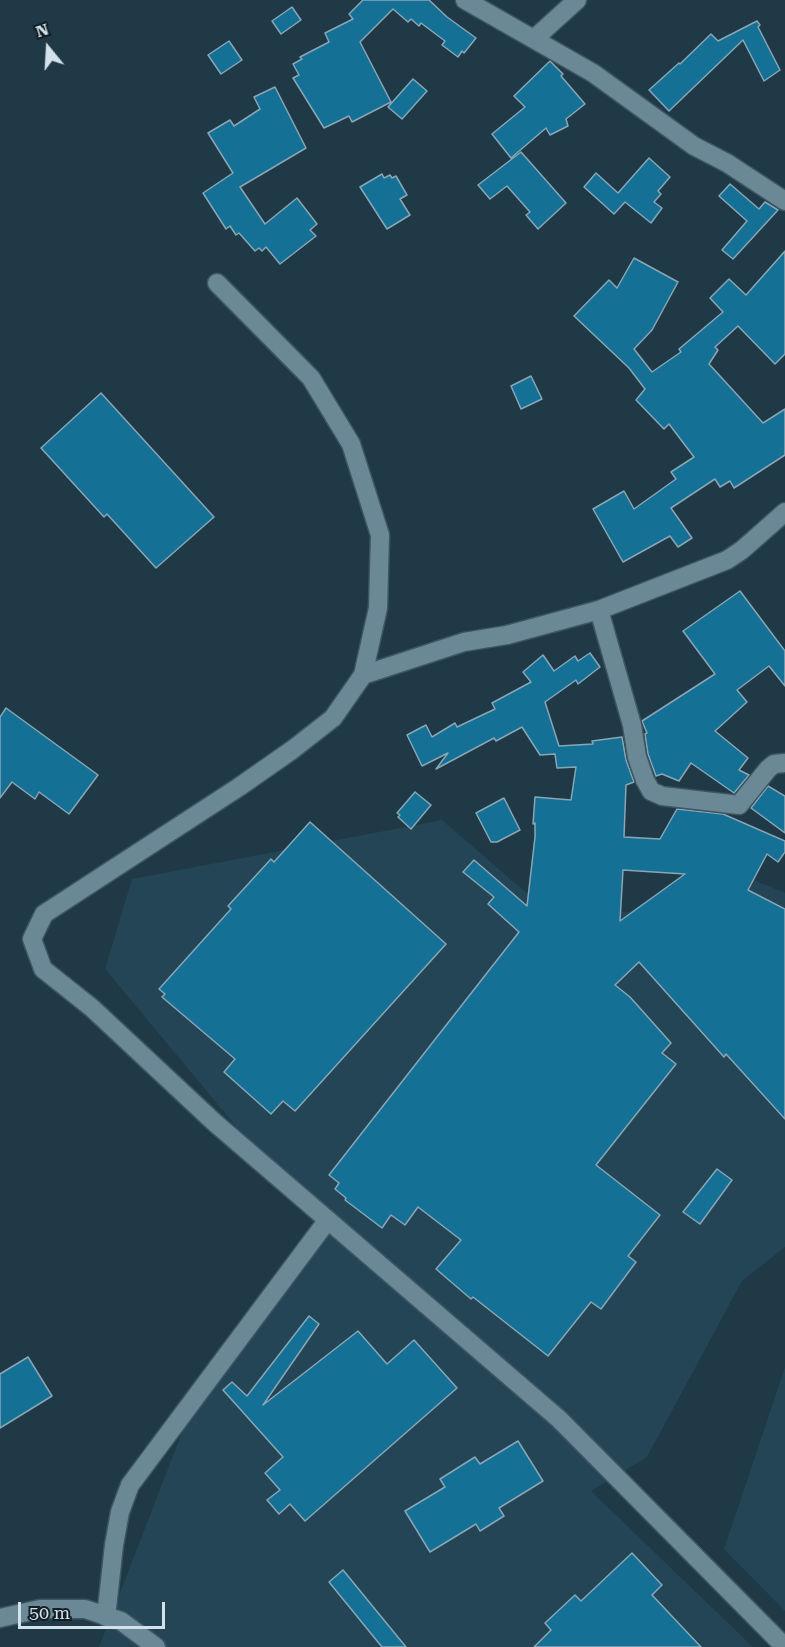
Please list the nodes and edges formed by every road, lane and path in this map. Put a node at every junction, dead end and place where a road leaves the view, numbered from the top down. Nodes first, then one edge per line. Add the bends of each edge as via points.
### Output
1 (465, 0) edge
2 (578, 0) edge
3 (535, 38) junction
4 (785, 201) edge
5 (217, 283) dead end
6 (785, 512) edge
7 (599, 609) junction
8 (363, 675) junction
9 (785, 763) edge
10 (327, 1221) junction
11 (106, 1617) junction
12 (0, 1618) edge
13 (156, 1647) edge
14 (785, 1647) edge

1 - 3 street
2 - 3 street
3 - 4 street via 593,73 694,146
5 - 8 street via 311,378 351,444 380,535 378,608
6 - 7 street via 726,560
7 - 8 street via 464,642
7 - 9 street via 632,725 637,757 651,791 662,796 739,805 768,769
8 - 10 street via 333,718 239,788 44,914 32,939 43,969 92,1008
10 - 11 street via 130,1485 120,1512
10 - 14 street via 559,1419
11 - 12 street via 85,1609 40,1609
11 - 13 street via 121,1621

